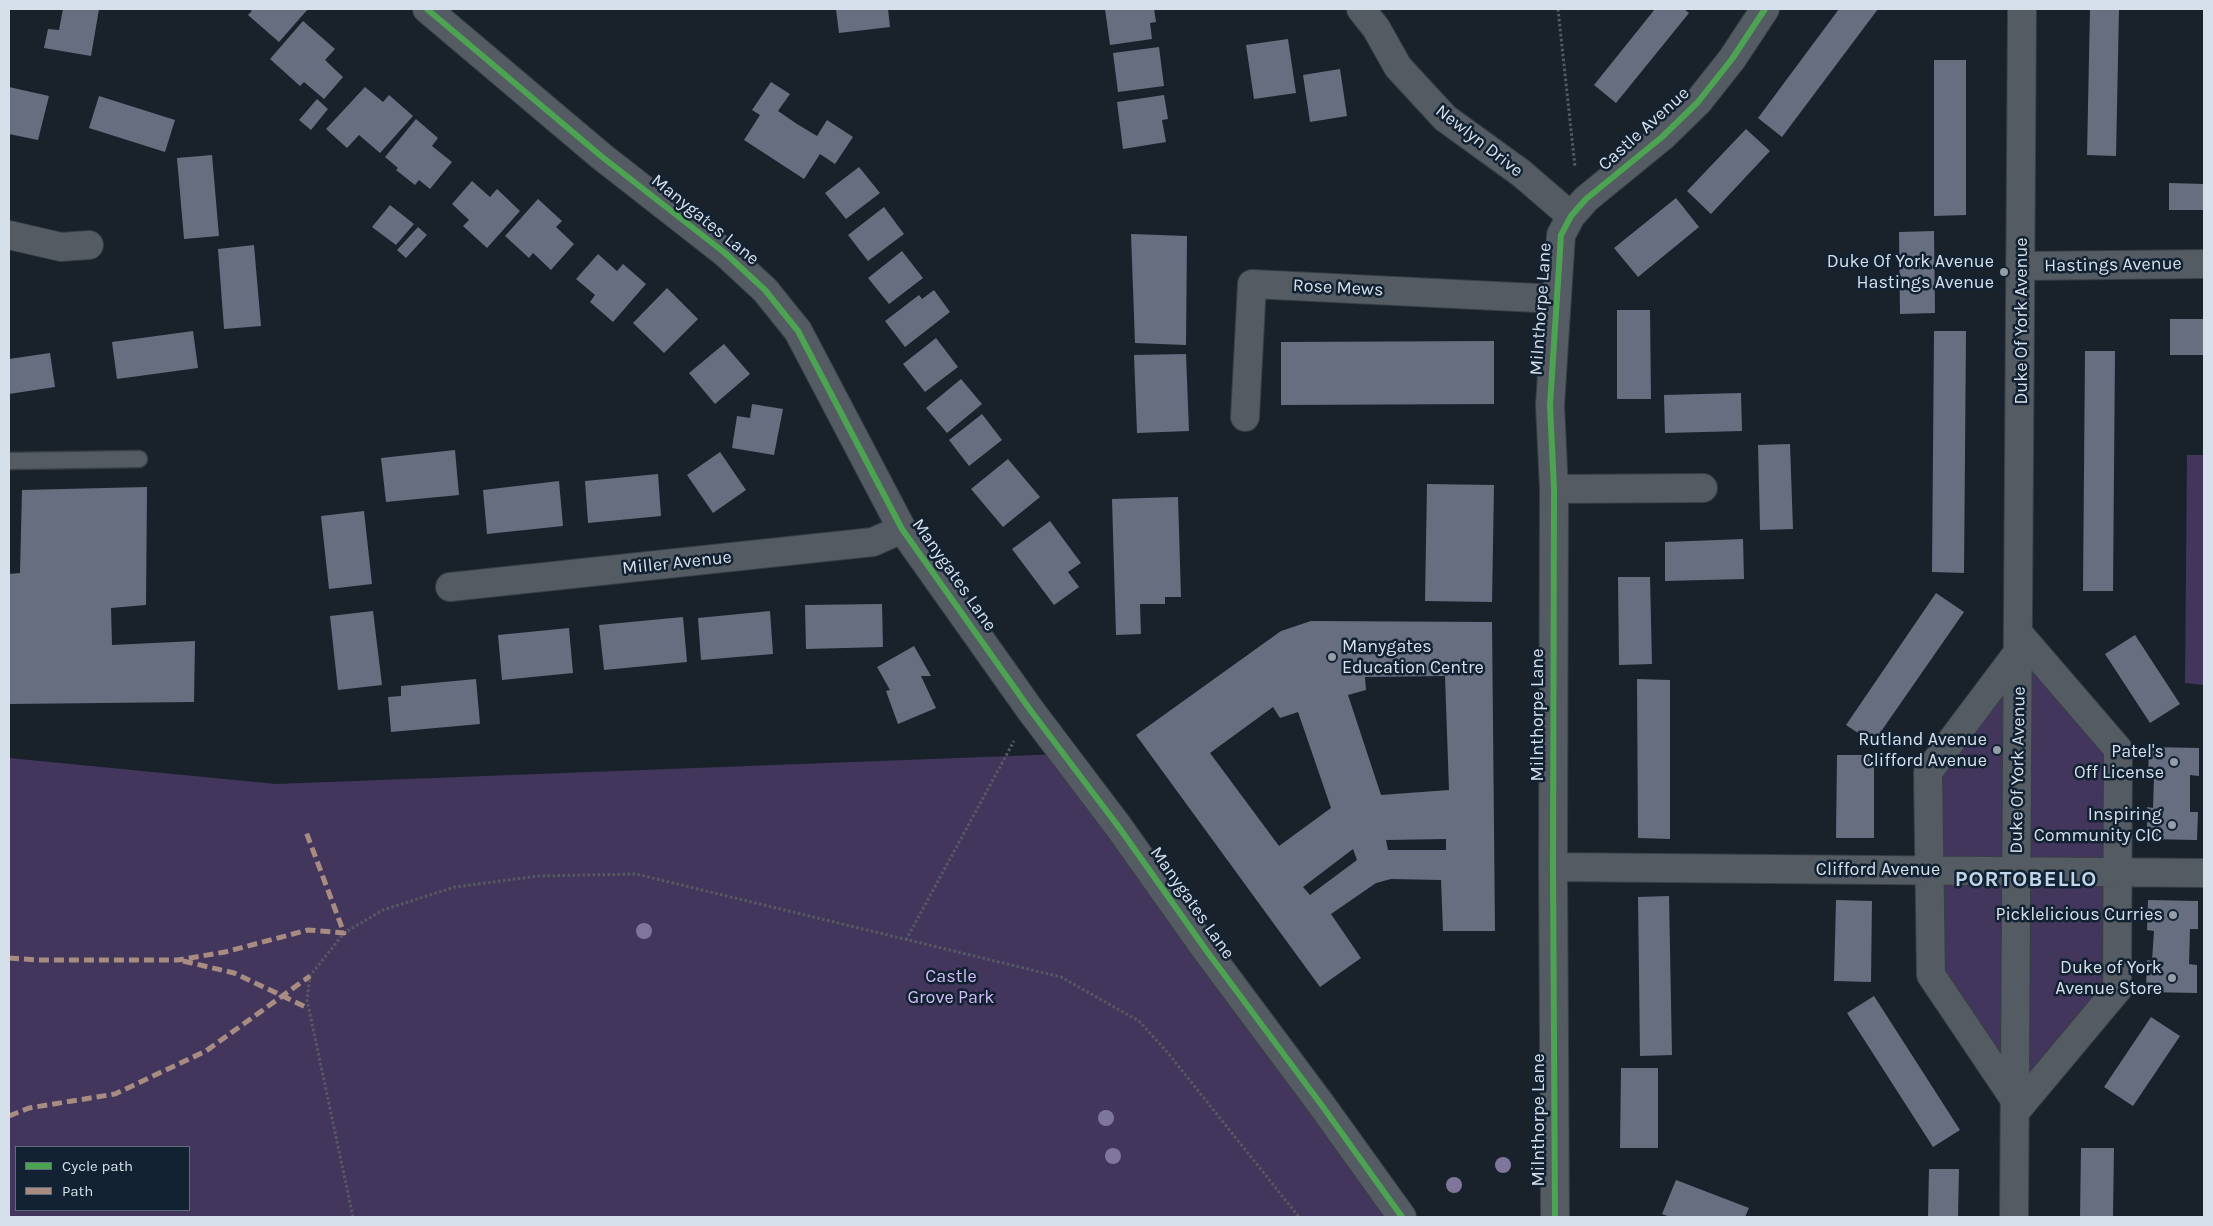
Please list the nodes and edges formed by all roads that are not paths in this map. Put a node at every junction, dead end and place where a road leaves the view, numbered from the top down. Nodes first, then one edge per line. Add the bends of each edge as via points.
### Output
1 (427, 9) edge
2 (1362, 9) edge
3 (1764, 9) edge
4 (2022, 9) edge
5 (1571, 216) junction
6 (9, 235) edge
7 (89, 245) dead end
8 (2204, 264) edge
9 (2022, 266) junction
10 (1557, 299) junction
11 (1245, 417) dead end
12 (138, 459) dead end
13 (9, 461) edge
14 (1703, 488) dead end
15 (1554, 489) junction
16 (902, 528) junction
17 (450, 588) dead end
18 (2019, 642) junction
19 (1553, 867) junction
20 (1930, 870) junction
21 (2017, 871) junction
22 (2118, 872) junction
23 (2204, 872) edge
24 (2015, 1106) junction
25 (1402, 1217) edge
26 (1555, 1217) edge
27 (2014, 1217) edge

1 - 16 street, Manygates Lane via 601,156 725,253 765,290 798,331
2 - 5 street, Newlyn Drive via 1398,67 1444,118 1521,173
3 - 5 street, Castle Avenue via 1732,59 1698,102 1662,138 1586,199
4 - 9 street, Duke Of York Avenue
5 - 10 street, Milnthorpe Lane via 1561,234
6 - 7 street via 61,247
8 - 9 street, Hastings Avenue
9 - 18 street, Duke Of York Avenue
10 - 11 street, Rose Mews via 1252,284
10 - 15 street, Milnthorpe Lane via 1550,404
12 - 13 lane
14 - 15 street
15 - 19 street, Milnthorpe Lane
16 - 17 street, Miller Avenue via 873,542
16 - 25 street, Manygates Lane
18 - 20 street, Duke Of York Avenue via 1928,772
18 - 21 street, Duke Of York Avenue
18 - 22 street, Duke Of York Avenue via 2118,749
19 - 20 street, Clifford Avenue
19 - 26 street, Milnthorpe Lane
20 - 21 street, Clifford Avenue
20 - 24 street, Duke Of York Avenue via 1931,975
21 - 22 street, Clifford Avenue
21 - 24 street, Duke Of York Avenue
22 - 23 street, Clifford Avenue
22 - 24 street, Duke Of York Avenue via 2117,990
24 - 27 street, Duke Of York Avenue

